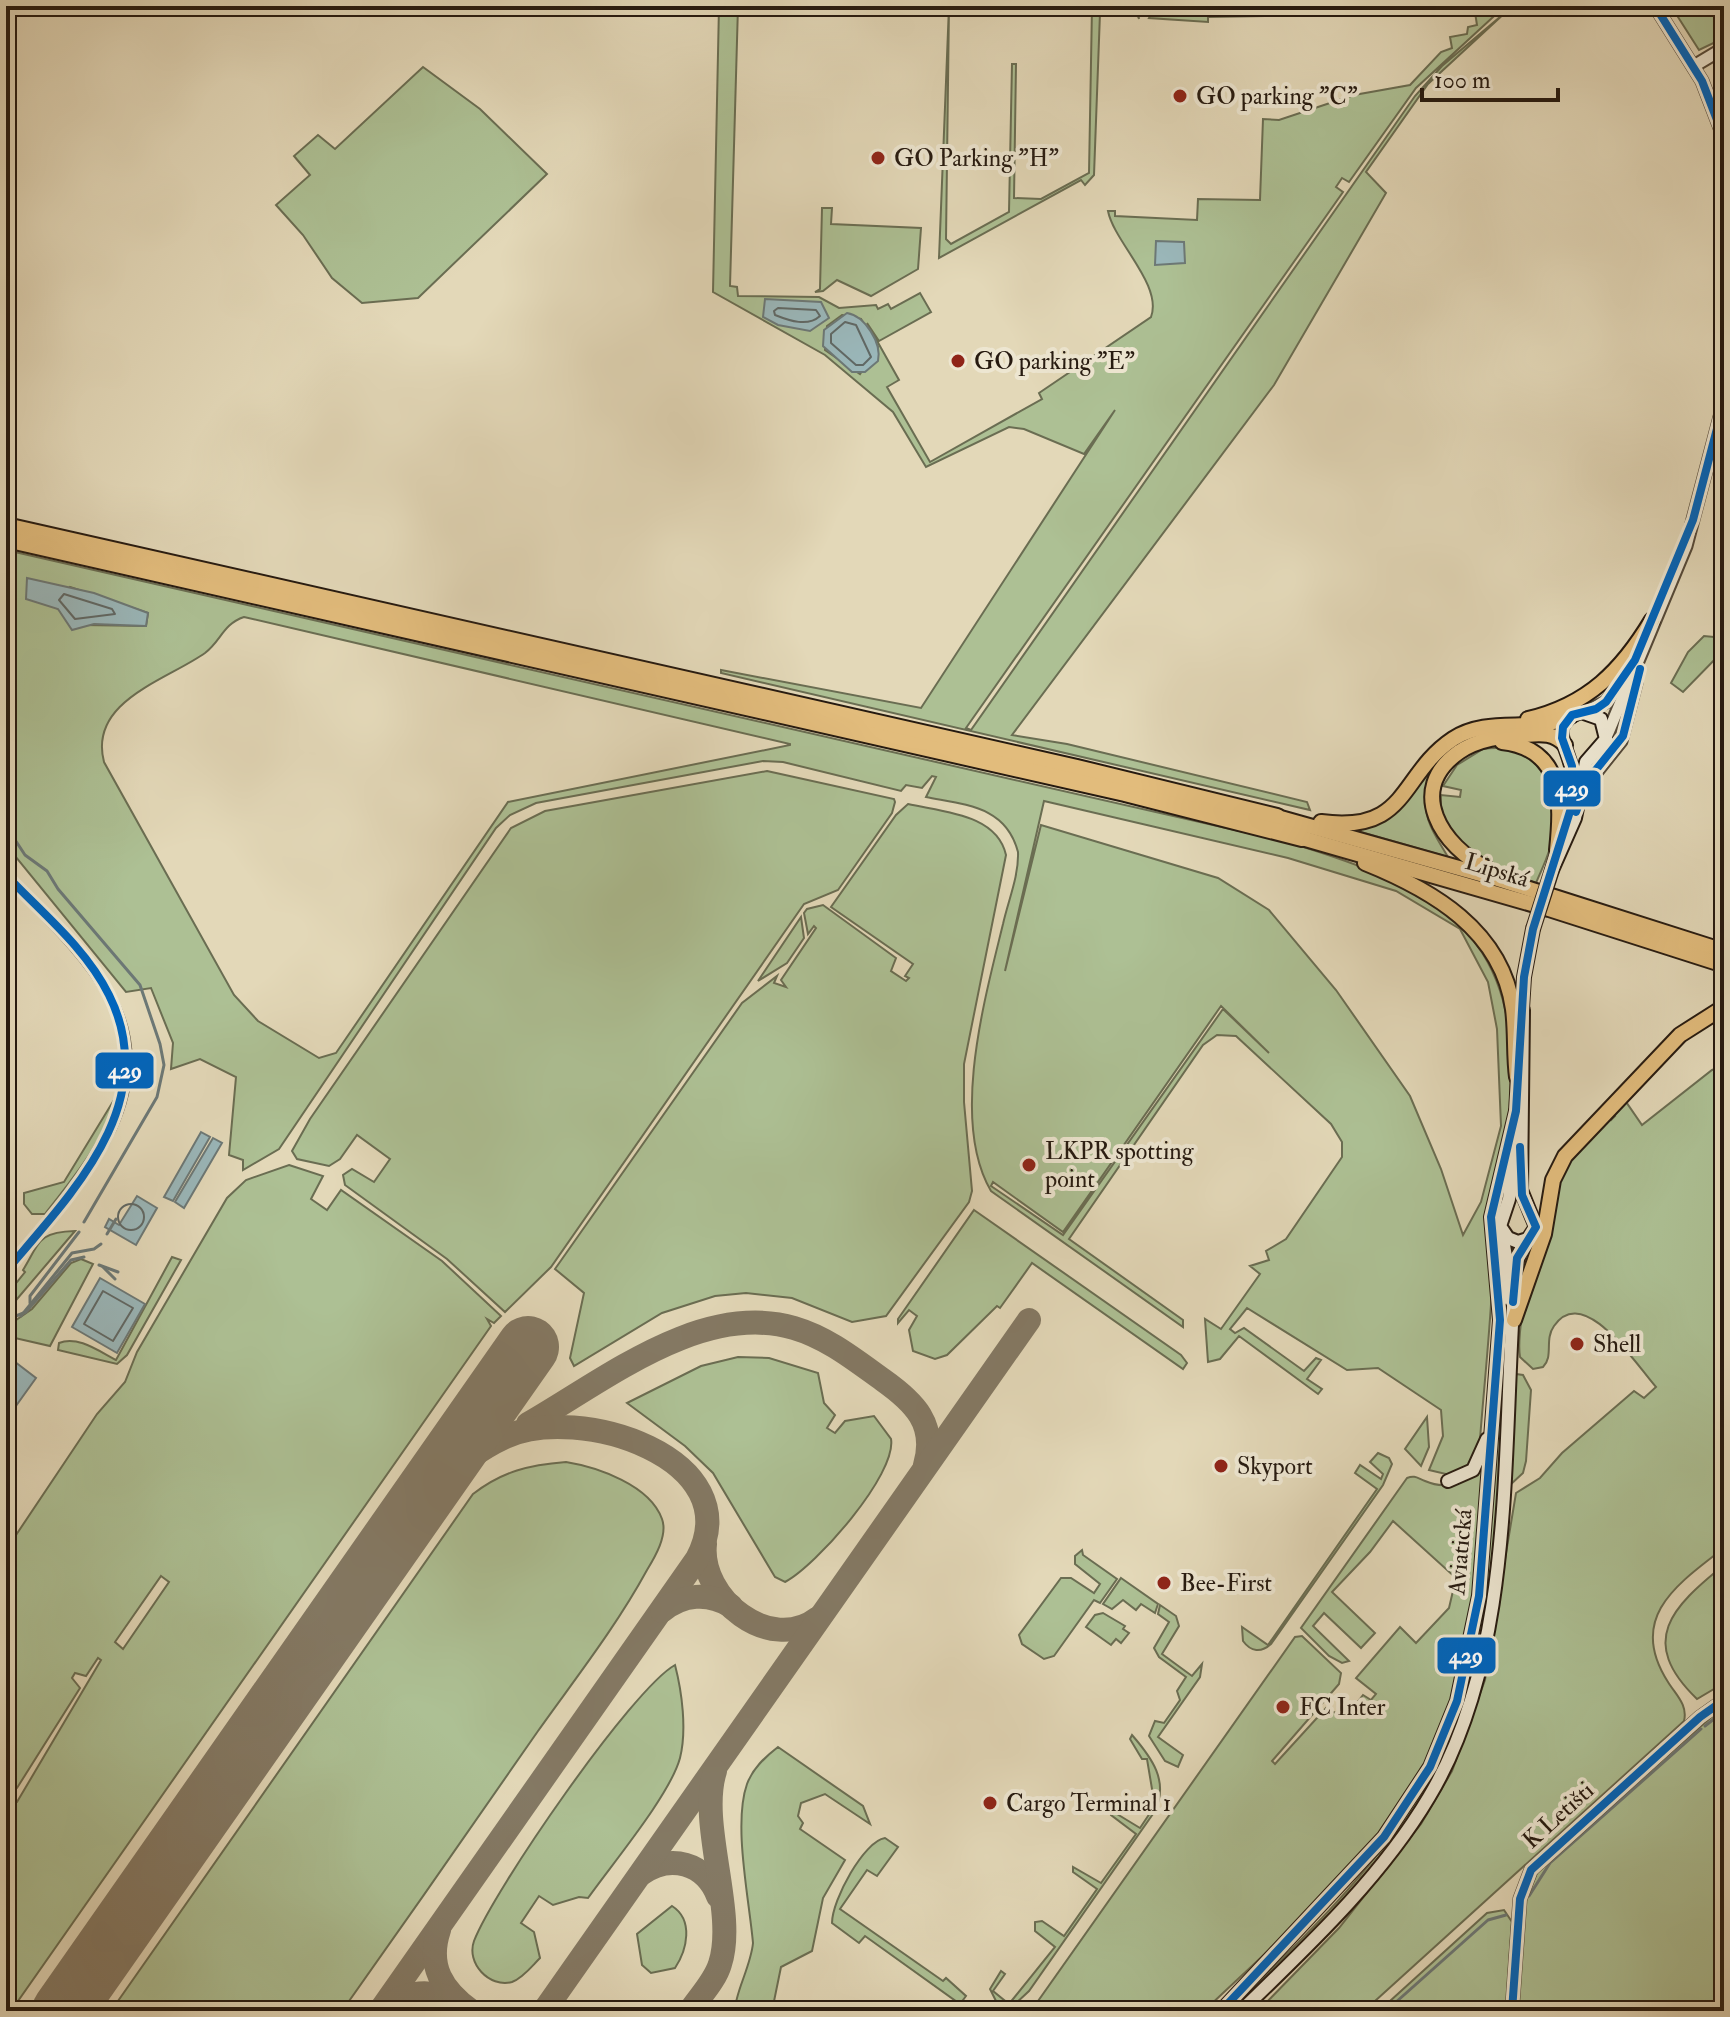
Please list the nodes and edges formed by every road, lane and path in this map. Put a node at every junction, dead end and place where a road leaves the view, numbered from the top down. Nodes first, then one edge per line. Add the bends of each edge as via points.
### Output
1 (247, 6) edge
2 (262, 6) edge
3 (1655, 6) edge
4 (1724, 48) edge
5 (1694, 66) junction
6 (1724, 138) edge
7 (1724, 402) edge
8 (1693, 520) junction
9 (6, 526) edge
10 (6, 539) edge
11 (1652, 620) junction
12 (1645, 651) junction
13 (1579, 713) junction
14 (1505, 724) junction
15 (1474, 744) junction
16 (1604, 744) junction
17 (1566, 747) junction
18 (1593, 754) junction
19 (1581, 795) junction
20 (1277, 817) junction
21 (1302, 838) junction
22 (1557, 850) junction
23 (1552, 870) junction
24 (6, 875) edge
25 (1532, 889) junction
26 (1724, 951) edge
27 (1724, 965) edge
28 (1724, 1007) edge
29 (1523, 1010) junction
30 (1517, 1077) junction
31 (1516, 1111) junction
32 (1608, 1111) junction
33 (1529, 1210) junction
34 (1504, 1213) junction
35 (1501, 1230) junction
36 (1534, 1231) junction
37 (6, 1271) edge
38 (1507, 1320) junction
39 (1492, 1425) junction
40 (1448, 1481) dead end
41 (1724, 1700) edge
42 (1314, 1937) junction
43 (1221, 2011) edge
44 (1241, 2011) edge
45 (1252, 2011) edge
46 (1512, 2011) edge

1 - 2 street
3 - 5 street
4 - 5 street
5 - 6 street
7 - 8 street
8 - 11 street
8 - 12 street
9 - 20 highway
10 - 21 highway via 1125,793
11 - 13 street via 1618,688 1602,706
11 - 14 highway via 1625,663 1600,685 1554,711
12 - 16 street
12 - 19 street via 1623,736
13 - 14 highway via 1551,724
13 - 16 main road via 1604,723
13 - 17 main road via 1563,727
14 - 20 highway via 1471,730 1448,743 1401,800 1369,819 1332,824
15 - 17 highway via 1541,734
15 - 22 highway via 1510,743 1545,763 1560,798
15 - 25 highway via 1453,757 1439,776 1433,802 1437,824 1467,858
16 - 18 main road
17 - 18 main road via 1578,755
17 - 22 main road via 1573,798
18 - 19 main road via 1586,762
19 - 23 main road
20 - 25 highway, Lipská
21 - 27 highway, Lipská
21 - 30 highway via 1418,887 1471,926 1511,998
22 - 23 main road
23 - 29 main road, bridge via 1533,929
24 - 37 street via 105,988 121,1023 127,1063 118,1117 100,1151
25 - 26 highway, Lipská
28 - 32 highway via 1680,1035
29 - 30 main road
29 - 33 main road via 1521,1190
30 - 31 main road
31 - 34 main road
31 - 38 main road, Aviatická via 1490,1226
32 - 36 highway via 1584,1128 1552,1164 1540,1191
32 - 38 highway via 1556,1172 1544,1234
33 - 34 main road via 1513,1207
33 - 36 main road
34 - 35 main road
35 - 36 main road via 1512,1241 1523,1241
35 - 38 main road
36 - 38 main road, Aviatická via 1516,1264
38 - 39 main road, Aviatická
38 - 42 main road, Aviatická via 1493,1601 1473,1699 1449,1761 1421,1810
39 - 40 main road via 1476,1466
39 - 43 main road, Aviatická via 1476,1620 1464,1678 1440,1745 1384,1837
41 - 46 street, K Letišti via 1531,1870 1520,1899
42 - 44 main road, Aviatická
42 - 45 main road via 1289,1974

